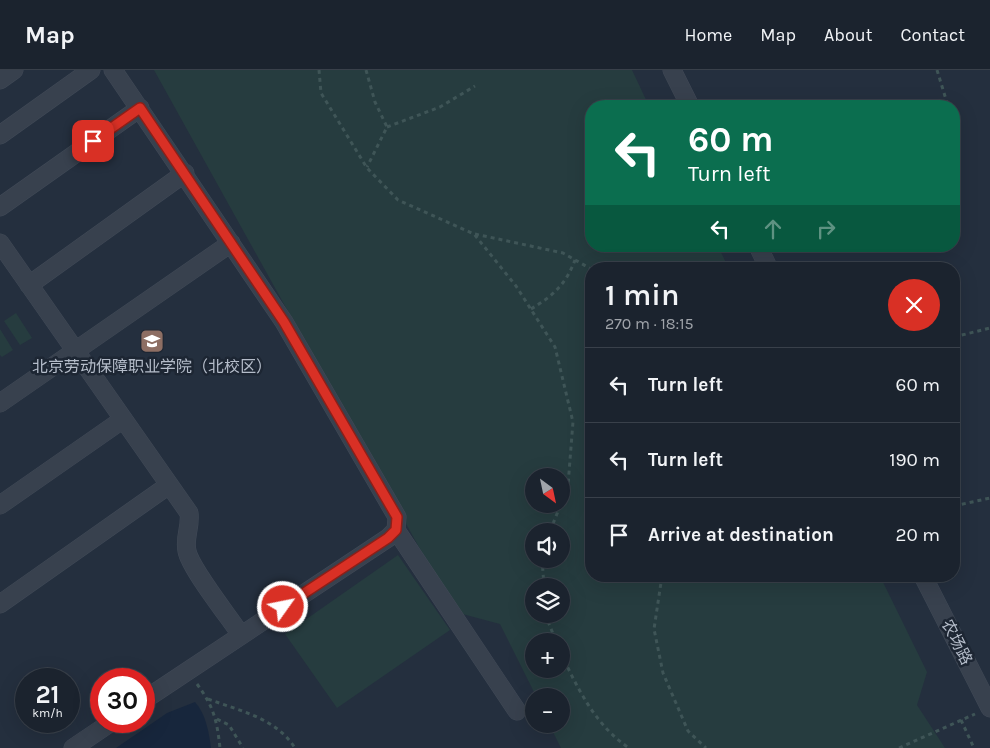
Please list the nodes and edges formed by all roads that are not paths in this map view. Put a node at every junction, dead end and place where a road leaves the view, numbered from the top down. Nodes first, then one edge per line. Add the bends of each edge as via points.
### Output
1 (14, 70) edge
2 (91, 70) edge
3 (113, 70) edge
4 (672, 70) edge
5 (0, 80) edge
6 (687, 100) edge
7 (140, 108) junction
8 (0, 135) edge
9 (185, 174) junction
10 (0, 208) edge
11 (231, 242) junction
12 (0, 243) edge
13 (29, 285) junction
14 (75, 351) junction
15 (0, 404) edge
16 (122, 420) junction
17 (168, 485) junction
18 (0, 505) edge
19 (396, 530) junction
20 (926, 582) edge
21 (0, 604) edge
22 (241, 635) junction
23 (155, 693) edge
24 (990, 708) edge
25 (517, 711) dead end
26 (95, 733) edge
27 (73, 748) edge

1 - 5 street
2 - 8 street
3 - 7 street
4 - 6 street
7 - 9 street
7 - 10 street
9 - 11 street
9 - 13 street
11 - 14 street
11 - 19 street via 284,322 386,496 397,517
12 - 13 street
13 - 14 street
14 - 15 street
14 - 16 street
16 - 17 street
16 - 18 street
17 - 21 street
17 - 22 street via 189,513 188,558
19 - 22 street
19 - 25 street
20 - 24 street, 农场路
22 - 23 street
26 - 27 street

